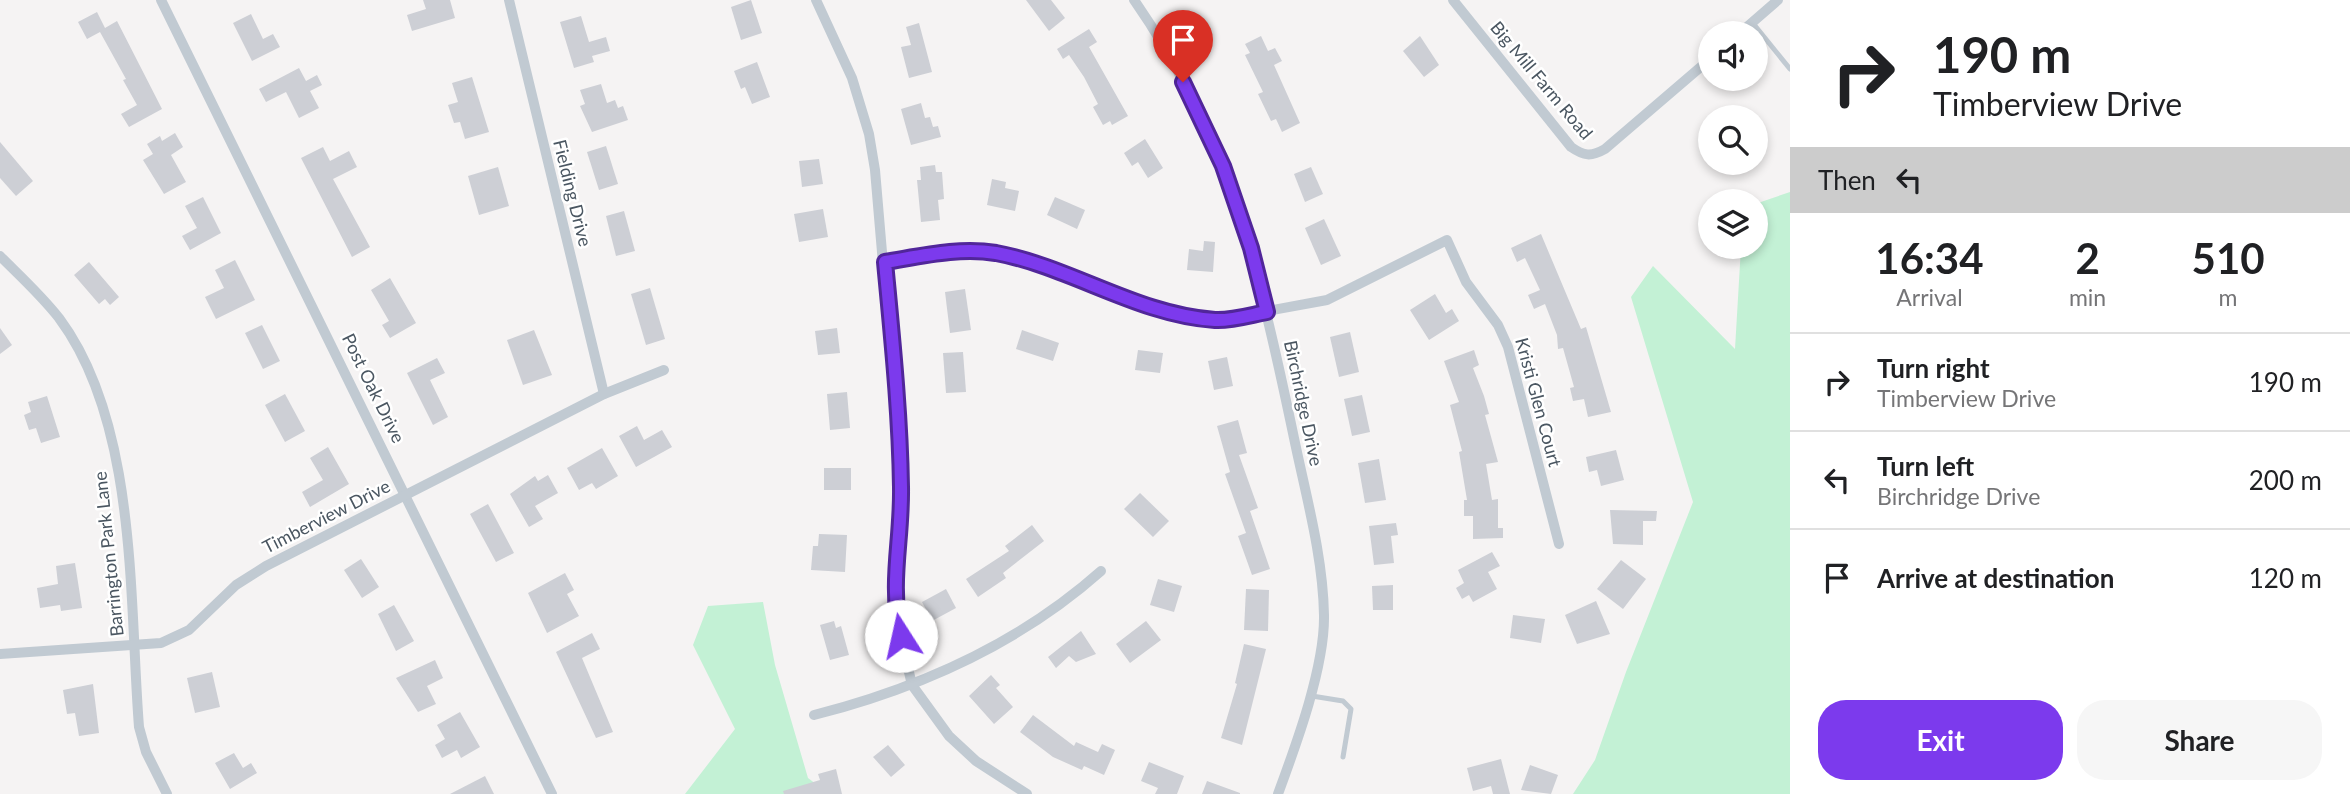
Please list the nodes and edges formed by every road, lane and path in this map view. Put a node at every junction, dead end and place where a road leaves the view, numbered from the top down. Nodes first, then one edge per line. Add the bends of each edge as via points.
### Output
1 (161, 0) edge
2 (509, 0) edge
3 (816, 0) edge
4 (1133, 0) edge
5 (1453, 0) edge
6 (1778, 0) edge
7 (1753, 21) edge
8 (1768, 42) edge
9 (1698, 69) edge
10 (1790, 69) edge
11 (0, 256) edge
12 (885, 262) junction
13 (1267, 312) junction
14 (664, 370) dead end
15 (604, 394) junction
16 (407, 494) junction
17 (1559, 544) dead end
18 (1101, 571) dead end
19 (135, 646) junction
20 (0, 654) edge
21 (912, 685) junction
22 (1309, 696) junction
23 (814, 715) dead end
24 (1343, 757) dead end
25 (167, 794) edge
26 (552, 794) edge
27 (1027, 794) edge
28 (1279, 794) edge

1 - 16 street, Post Oak Drive
2 - 15 street, Fielding Drive
3 - 12 street via 846,60 869,134
4 - 13 street, Birchridge Drive via 1183,82 1223,166
5 - 9 street, Big Mill Farm Road via 1581,154 1594,155 1605,149
6 - 7 street
8 - 10 lane
11 - 19 street, Barrington Park Lane via 60,320 102,408 123,504
12 - 13 street via 953,251 995,253 1184,316 1218,320
12 - 21 street via 901,475 893,575 895,612
13 - 17 street, Kristi Glen Court via 1347,292 1447,240 1466,282 1499,325 1508,347
13 - 22 street, Birchridge Drive via 1319,569 1324,616
14 - 15 street, Timberview Drive
15 - 16 street, Timberview Drive
16 - 19 street, Timberview Drive via 266,566 236,585 189,630 161,643
16 - 26 street, Post Oak Drive
18 - 21 street via 1018,635
19 - 20 street, Timberview Drive
19 - 25 street, Barrington Park Lane via 139,727
21 - 23 street
21 - 27 street via 949,736 976,761
22 - 24 lane via 1343,701 1351,709
22 - 28 street, Birchridge Drive

